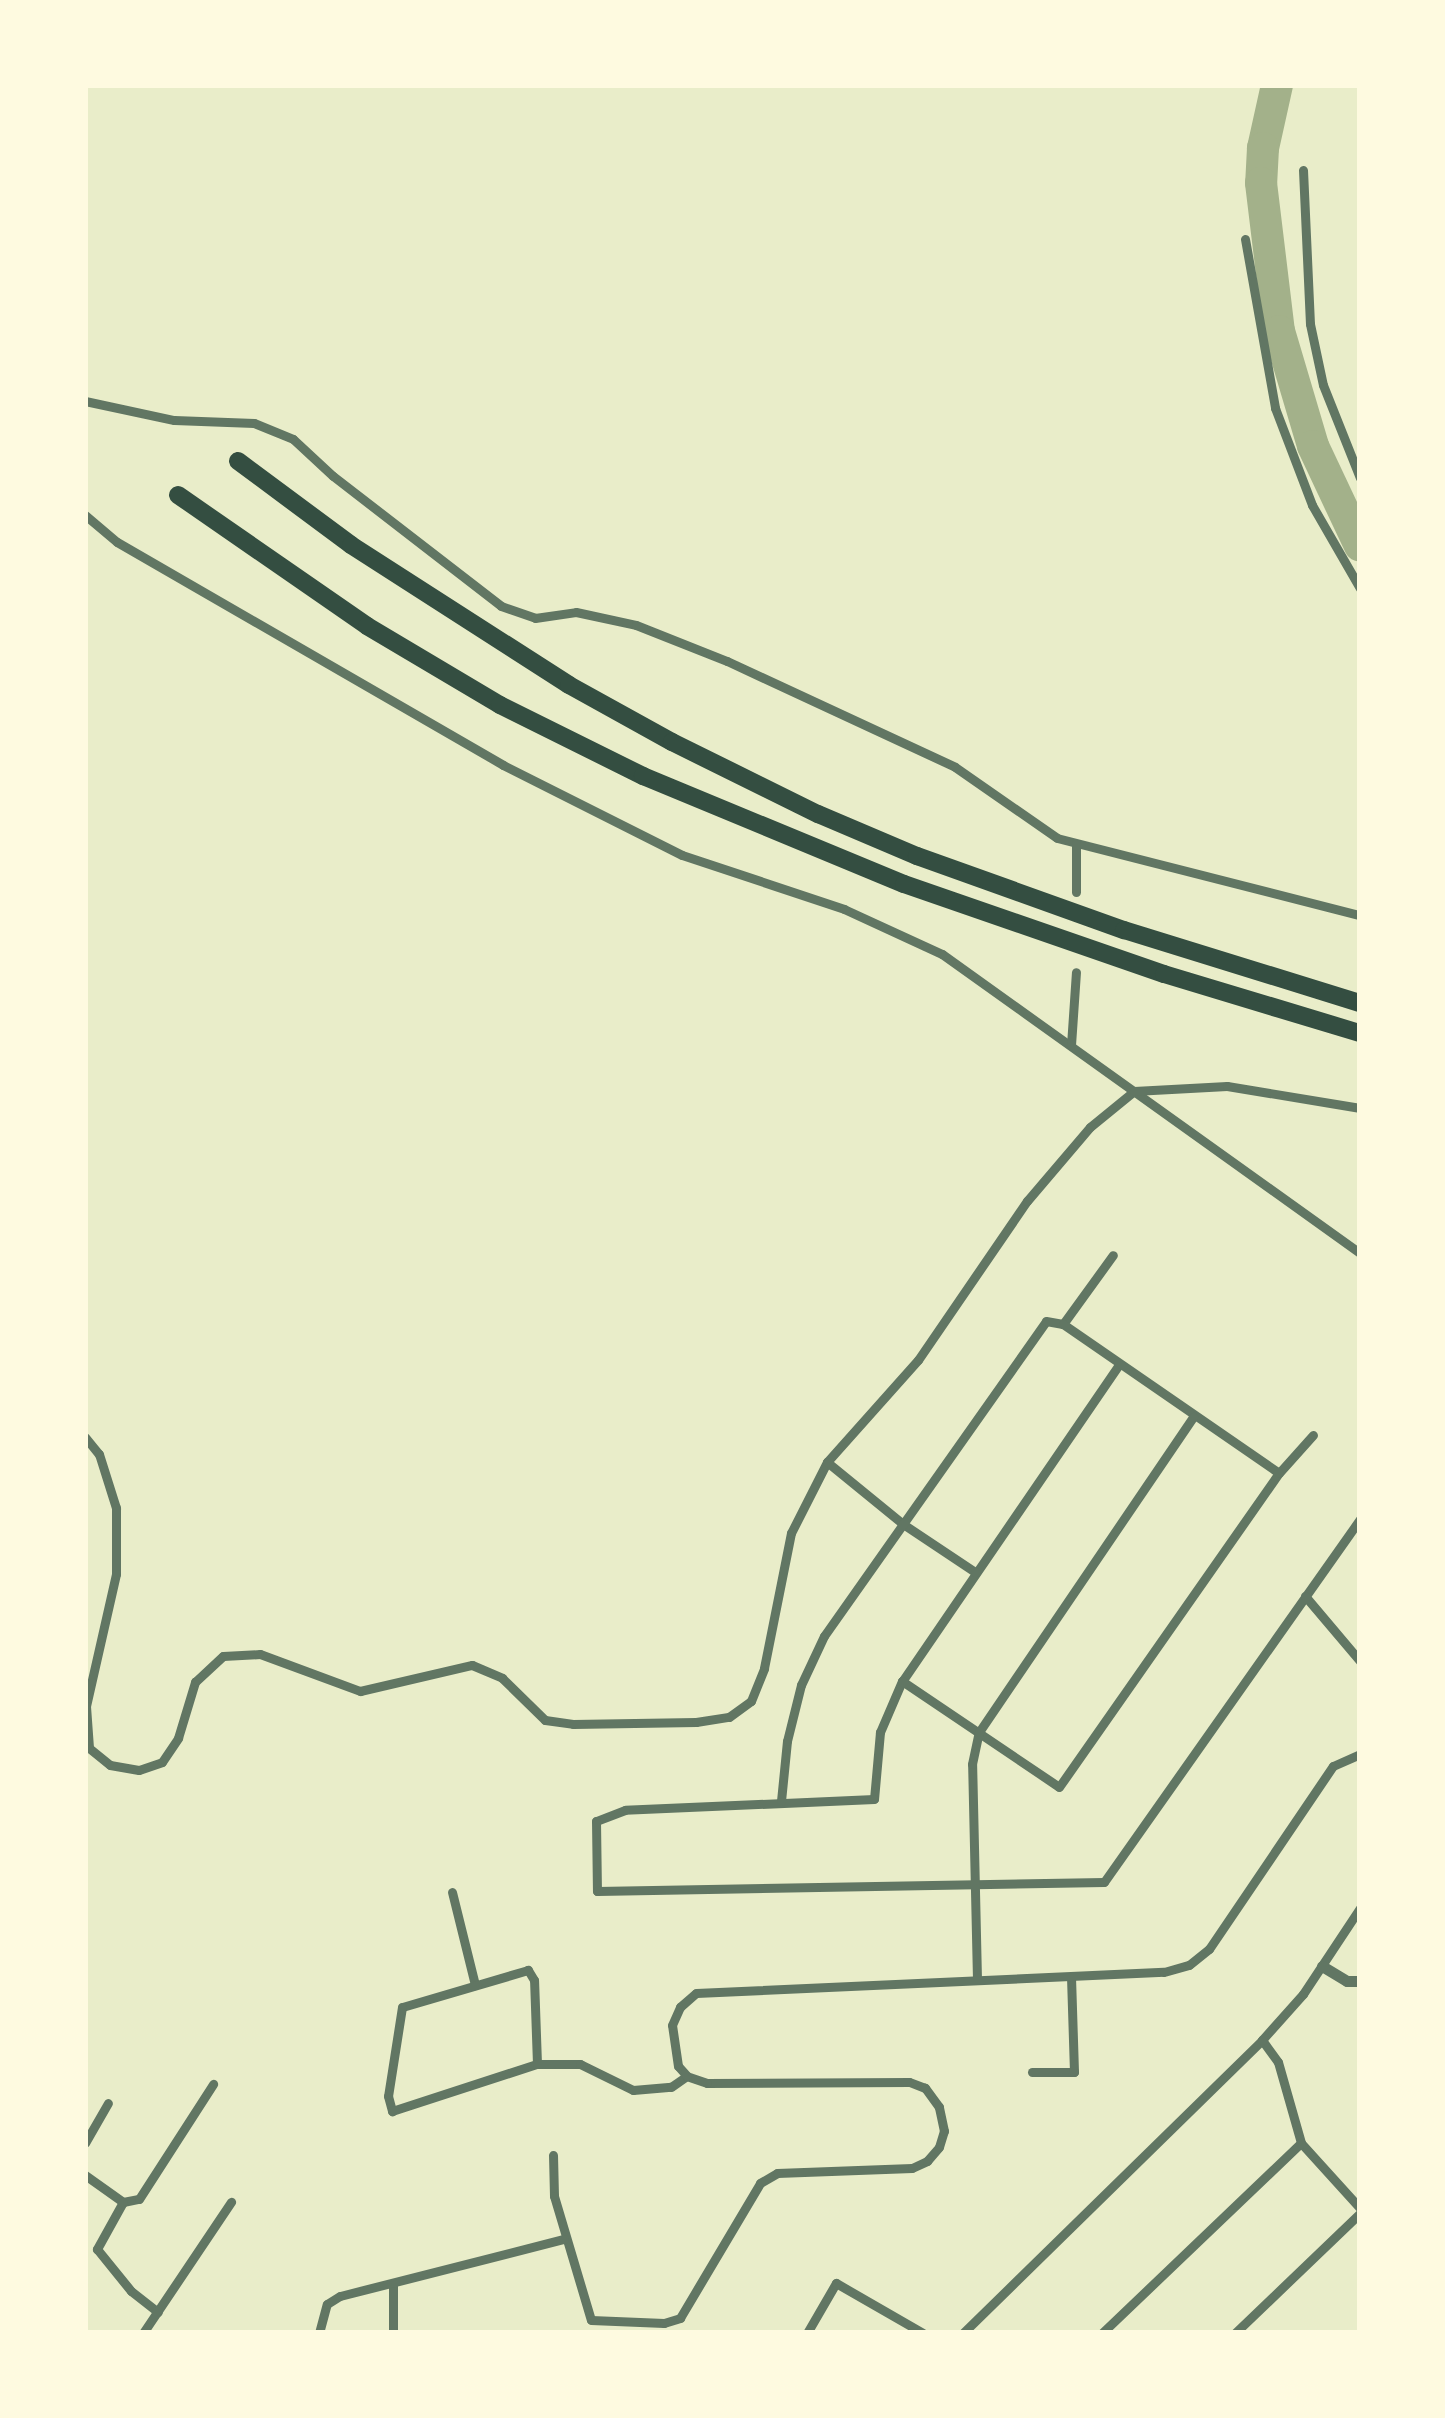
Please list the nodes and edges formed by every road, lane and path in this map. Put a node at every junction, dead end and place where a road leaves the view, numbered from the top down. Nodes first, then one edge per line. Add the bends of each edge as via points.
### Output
1 (1303, 170) dead end
2 (1245, 239) dead end
3 (85, 401) edge
4 (238, 461) dead end
5 (1360, 478) edge
6 (178, 495) dead end
7 (85, 516) edge
8 (1360, 588) edge
9 (1076, 844) junction
10 (1076, 892) dead end
11 (1360, 915) edge
12 (1076, 972) dead end
13 (1360, 1003) edge
14 (1360, 1034) edge
15 (1071, 1045) junction
16 (1134, 1091) junction
17 (1360, 1108) edge
18 (1360, 1253) edge
19 (1112, 1255) dead end
20 (1064, 1324) junction
21 (1118, 1366) junction
22 (1193, 1418) junction
23 (1313, 1435) dead end
24 (85, 1437) edge
25 (827, 1462) junction
26 (1279, 1474) junction
27 (1359, 1521) edge
28 (903, 1524) junction
29 (975, 1572) junction
30 (1305, 1596) junction
31 (1360, 1661) edge
32 (902, 1682) junction
33 (979, 1732) junction
34 (1360, 1754) edge
35 (781, 1800) junction
36 (972, 1885) junction
37 (452, 1892) dead end
38 (1360, 1908) edge
39 (1322, 1966) junction
40 (1071, 1977) junction
41 (977, 1978) junction
42 (1360, 1981) edge
43 (475, 1985) junction
44 (1262, 2040) junction
45 (537, 2064) junction
46 (1032, 2072) dead end
47 (687, 2076) junction
48 (213, 2084) dead end
49 (108, 2104) dead end
50 (85, 2143) edge
51 (1301, 2143) junction
52 (553, 2155) dead end
53 (85, 2175) edge
54 (123, 2202) junction
55 (231, 2202) dead end
56 (1360, 2210) edge
57 (564, 2239) junction
58 (393, 2284) junction
59 (158, 2312) junction
60 (640, 2328) edge
61 (144, 2333) edge
62 (319, 2333) edge
63 (393, 2333) edge
64 (806, 2333) edge
65 (923, 2333) edge
66 (962, 2333) edge
67 (1102, 2333) edge
68 (1235, 2333) edge

1 - 5 street via 1310,324 1322,385
2 - 8 street via 1275,408 1312,505
3 - 9 street via 174,420 254,422 293,439 501,606 535,618 576,612 636,625 727,661 954,767 1027,820
4 - 13 highway via 351,544 568,684 818,814 1124,930
6 - 14 highway via 367,626 500,705 643,776 904,884
7 - 15 street via 118,542 503,765 682,855 844,909 942,954
9 - 10 street
9 - 11 street
12 - 15 street
15 - 16 street
16 - 17 street via 1227,1086
16 - 18 street
16 - 25 street via 1090,1127 1027,1201 918,1360
19 - 20 street
20 - 21 street
20 - 28 street via 1046,1321
21 - 22 street
21 - 29 street
22 - 26 street
22 - 33 street
23 - 26 street
24 - 25 street via 99,1454 116,1508 116,1574 86,1706 89,1748 110,1765 139,1770 162,1762 178,1738 195,1682 223,1656 260,1654 360,1691 472,1665 502,1678 545,1720 573,1724 729,1717 752,1701 790,1533
25 - 28 street
26 - 33 street via 1059,1787
27 - 30 street
28 - 29 street
28 - 35 street via 824,1636 801,1685
29 - 32 street
30 - 31 street
30 - 36 street via 1104,1882
32 - 33 street
32 - 35 street via 880,1732 874,1799
33 - 36 street via 972,1764
34 - 40 street via 1334,1766 1199,1957 1164,1972
35 - 36 street via 624,1810 596,1821 597,1891
36 - 41 street
37 - 43 street
38 - 39 street
39 - 42 street
39 - 44 street
40 - 41 street
40 - 46 street via 1074,2072
41 - 47 street via 696,1993 672,2025 678,2066
43 - 45 street via 528,1970 534,1980
43 - 45 street via 402,2007 388,2096 392,2112
44 - 51 street via 1278,2062
44 - 66 street
45 - 47 street via 580,2064 633,2090 671,2087
47 - 60 street via 707,2083 909,2082 925,2088 939,2107 944,2131 939,2148 912,2168 778,2173 760,2183 680,2318
48 - 54 street via 139,2199
49 - 50 street
51 - 56 street
51 - 67 street
52 - 57 street
53 - 54 street
54 - 59 street via 97,2249
55 - 59 street
56 - 68 street
57 - 58 street
57 - 60 street via 591,2320
58 - 62 street via 326,2304
58 - 63 street
59 - 61 street
64 - 65 street via 836,2283

